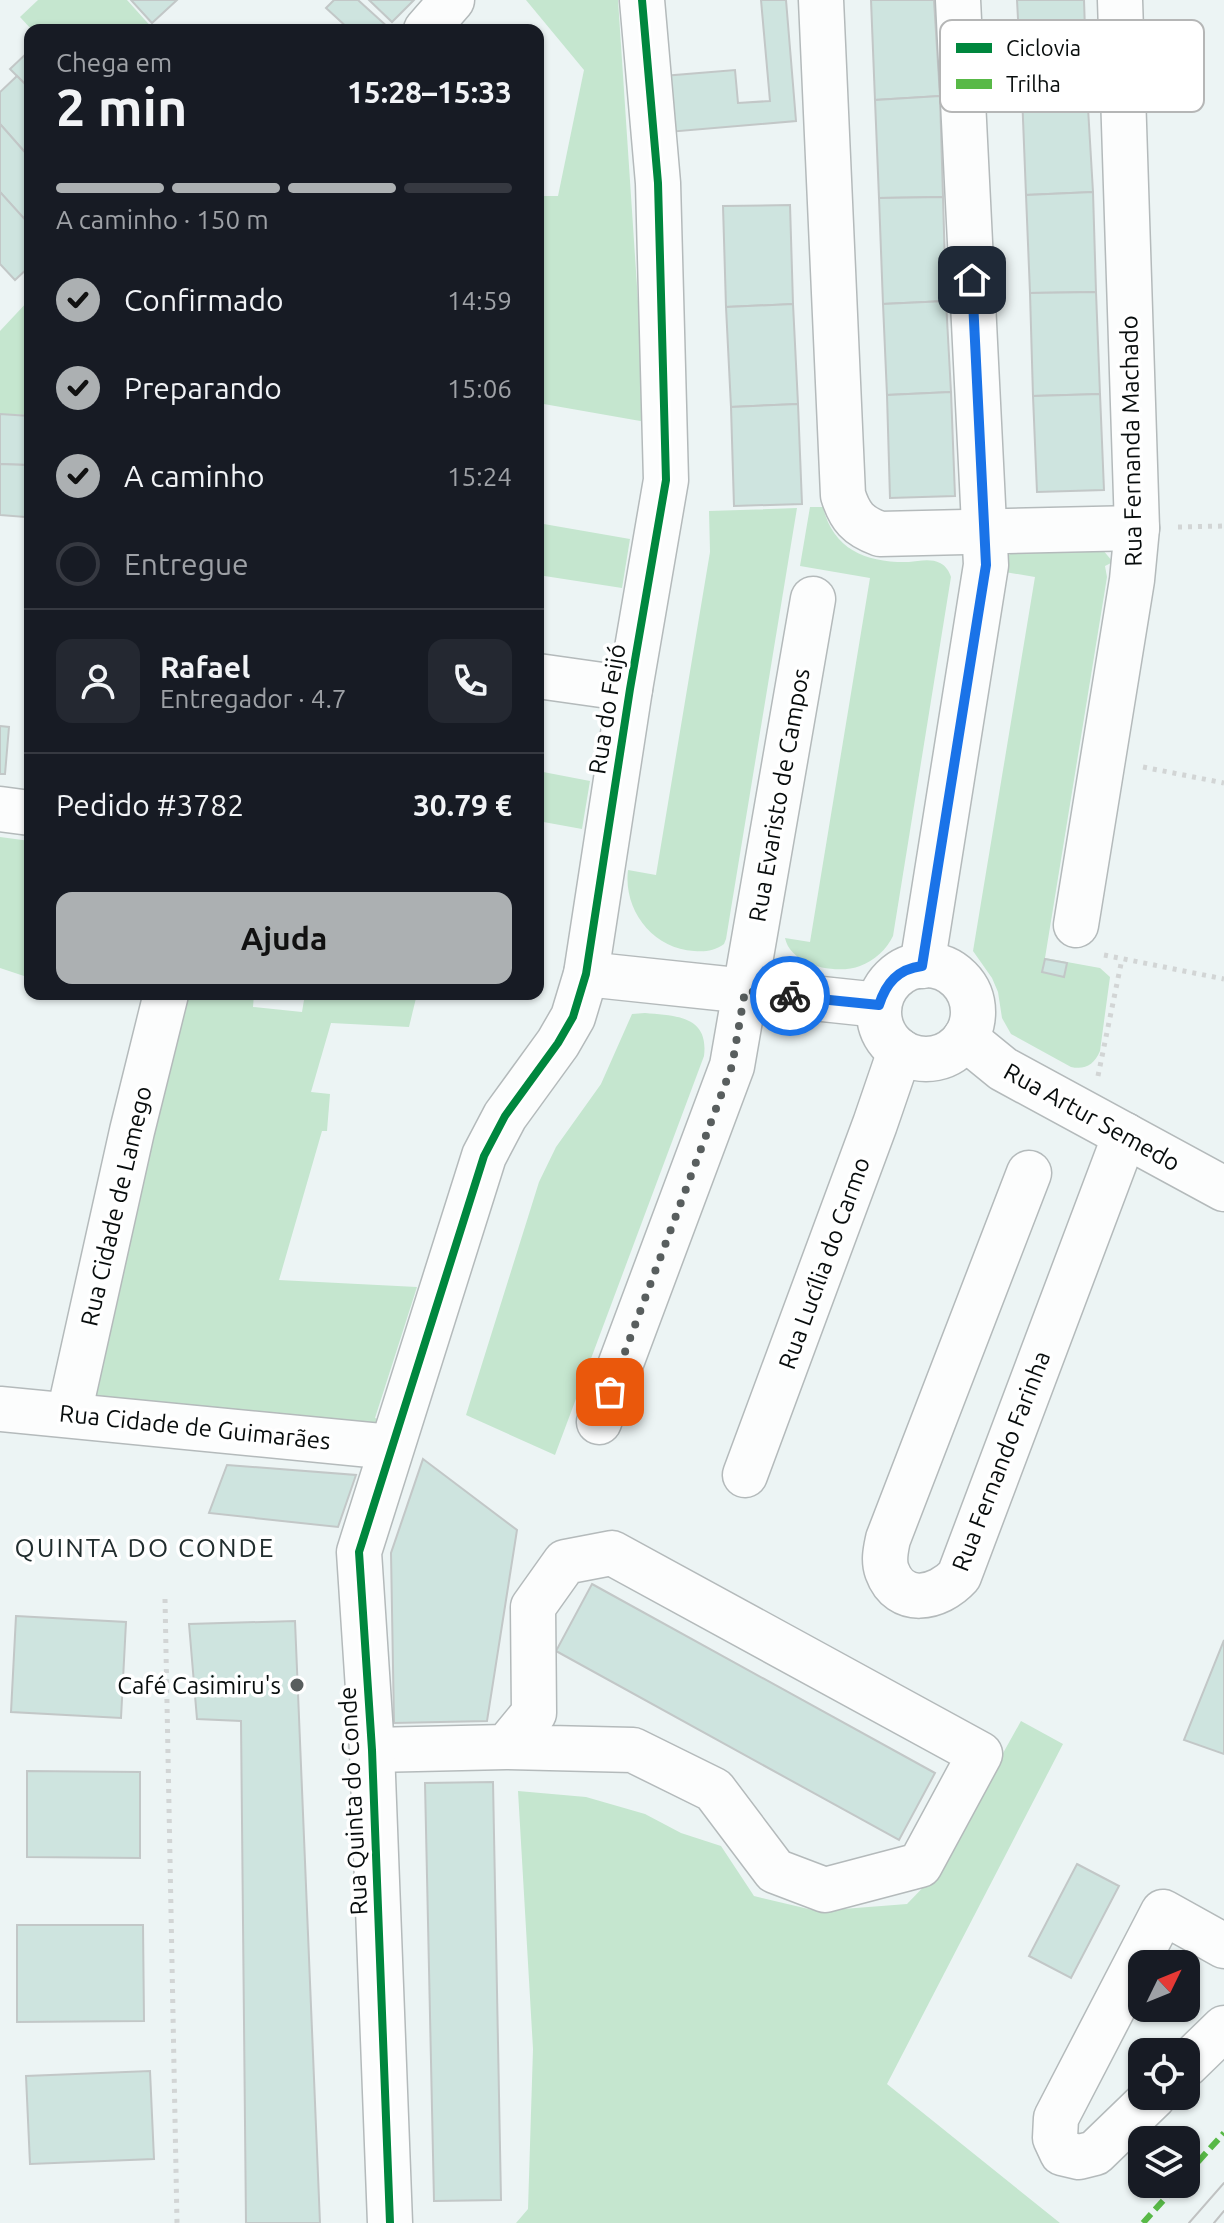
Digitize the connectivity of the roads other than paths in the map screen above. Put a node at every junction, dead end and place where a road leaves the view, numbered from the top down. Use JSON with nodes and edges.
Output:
{"nodes":[{"id":1,"x":452,"y":0,"type":"edge"},
{"id":2,"x":642,"y":0,"type":"edge"},
{"id":3,"x":821,"y":0,"type":"edge"},
{"id":4,"x":958,"y":0,"type":"edge"},
{"id":5,"x":1120,"y":0,"type":"edge"},
{"id":6,"x":959,"y":20,"type":"edge"},
{"id":7,"x":1121,"y":20,"type":"edge"},
{"id":8,"x":431,"y":24,"type":"edge"},
{"id":9,"x":964,"y":112,"type":"edge"},
{"id":10,"x":1124,"y":112,"type":"edge"},
{"id":11,"x":1137,"y":528,"type":"junction"},
{"id":12,"x":985,"y":529,"type":"junction"},
{"id":13,"x":813,"y":599,"type":"dead end"},
{"id":14,"x":544,"y":677,"type":"edge"},
{"id":15,"x":630,"y":689,"type":"junction"},
{"id":16,"x":0,"y":809,"type":"edge"},
{"id":17,"x":24,"y":812,"type":"edge"},
{"id":18,"x":1076,"y":925,"type":"road end"},
{"id":19,"x":922,"y":966,"type":"junction"},
{"id":20,"x":586,"y":974,"type":"junction"},
{"id":21,"x":745,"y":991,"type":"junction"},
{"id":22,"x":165,"y":1000,"type":"edge"},
{"id":23,"x":879,"y":1005,"type":"junction"},
{"id":24,"x":965,"y":1038,"type":"junction"},
{"id":25,"x":900,"y":1051,"type":"junction"},
{"id":26,"x":1107,"y":1126,"type":"junction"},
{"id":27,"x":1029,"y":1173,"type":"dead end"},
{"id":28,"x":1224,"y":1189,"type":"edge"},
{"id":29,"x":410,"y":1384,"type":"joint"},
{"id":30,"x":0,"y":1409,"type":"edge"},
{"id":31,"x":69,"y":1414,"type":"junction"},
{"id":32,"x":599,"y":1422,"type":"dead end"},
{"id":33,"x":391,"y":1447,"type":"junction"},
{"id":34,"x":745,"y":1475,"type":"dead end"},
{"id":35,"x":506,"y":1747,"type":"junction"},
{"id":36,"x":372,"y":1750,"type":"junction"},
{"id":37,"x":1224,"y":1946,"type":"edge"},
{"id":38,"x":1224,"y":2028,"type":"edge"},
{"id":39,"x":1200,"y":2051,"type":"edge"},
{"id":40,"x":1140,"y":2110,"type":"edge"},
{"id":41,"x":390,"y":2223,"type":"edge"}],
"edges":[{"from":1,"to":8,"type":"street"},
{"from":2,"to":15,"type":"street","name":"Rua do Feijó"},
{"from":3,"to":12,"type":"street"},
{"from":4,"to":6,"type":"street"},
{"from":5,"to":7,"type":"street","name":"Rua Fernanda Machado"},
{"from":9,"to":12,"type":"street"},
{"from":10,"to":11,"type":"street","name":"Rua Fernanda Machado"},
{"from":11,"to":12,"type":"street"},
{"from":11,"to":18,"type":"street","name":"Rua Fernanda Machado"},
{"from":12,"to":19,"type":"street"},
{"from":13,"to":21,"type":"street","name":"Rua Evaristo de Campos"},
{"from":14,"to":15,"type":"street"},
{"from":15,"to":20,"type":"street","name":"Rua do Feijó"},
{"from":16,"to":17,"type":"street"},
{"from":19,"to":23,"type":"street"},
{"from":19,"to":24,"type":"street"},
{"from":20,"to":21,"type":"street"},
{"from":20,"to":29,"type":"street","name":"Rua do Feijó"},
{"from":21,"to":23,"type":"street"},
{"from":21,"to":32,"type":"street","name":"Rua Evaristo de Campos"},
{"from":22,"to":31,"type":"street","name":"Rua Cidade de Lamego"},
{"from":23,"to":25,"type":"street"},
{"from":24,"to":25,"type":"street"},
{"from":24,"to":26,"type":"street","name":"Rua Artur Semedo"},
{"from":25,"to":34,"type":"street","name":"Rua Lucília do Carmo"},
{"from":26,"to":27,"type":"street","name":"Rua Fernando Farinha"},
{"from":26,"to":28,"type":"street","name":"Rua Artur Semedo"},
{"from":29,"to":33,"type":"street","name":"Rua Quinta do Conde"},
{"from":30,"to":31,"type":"street","name":"Rua Cidade de Guimarães"},
{"from":31,"to":33,"type":"street","name":"Rua Cidade de Guimarães"},
{"from":33,"to":36,"type":"street","name":"Rua Quinta do Conde"},
{"from":35,"to":35,"type":"street"},
{"from":35,"to":36,"type":"street"},
{"from":36,"to":41,"type":"street","name":"Rua Quinta do Conde"},
{"from":37,"to":40,"type":"street"},
{"from":38,"to":39,"type":"street"}]}
